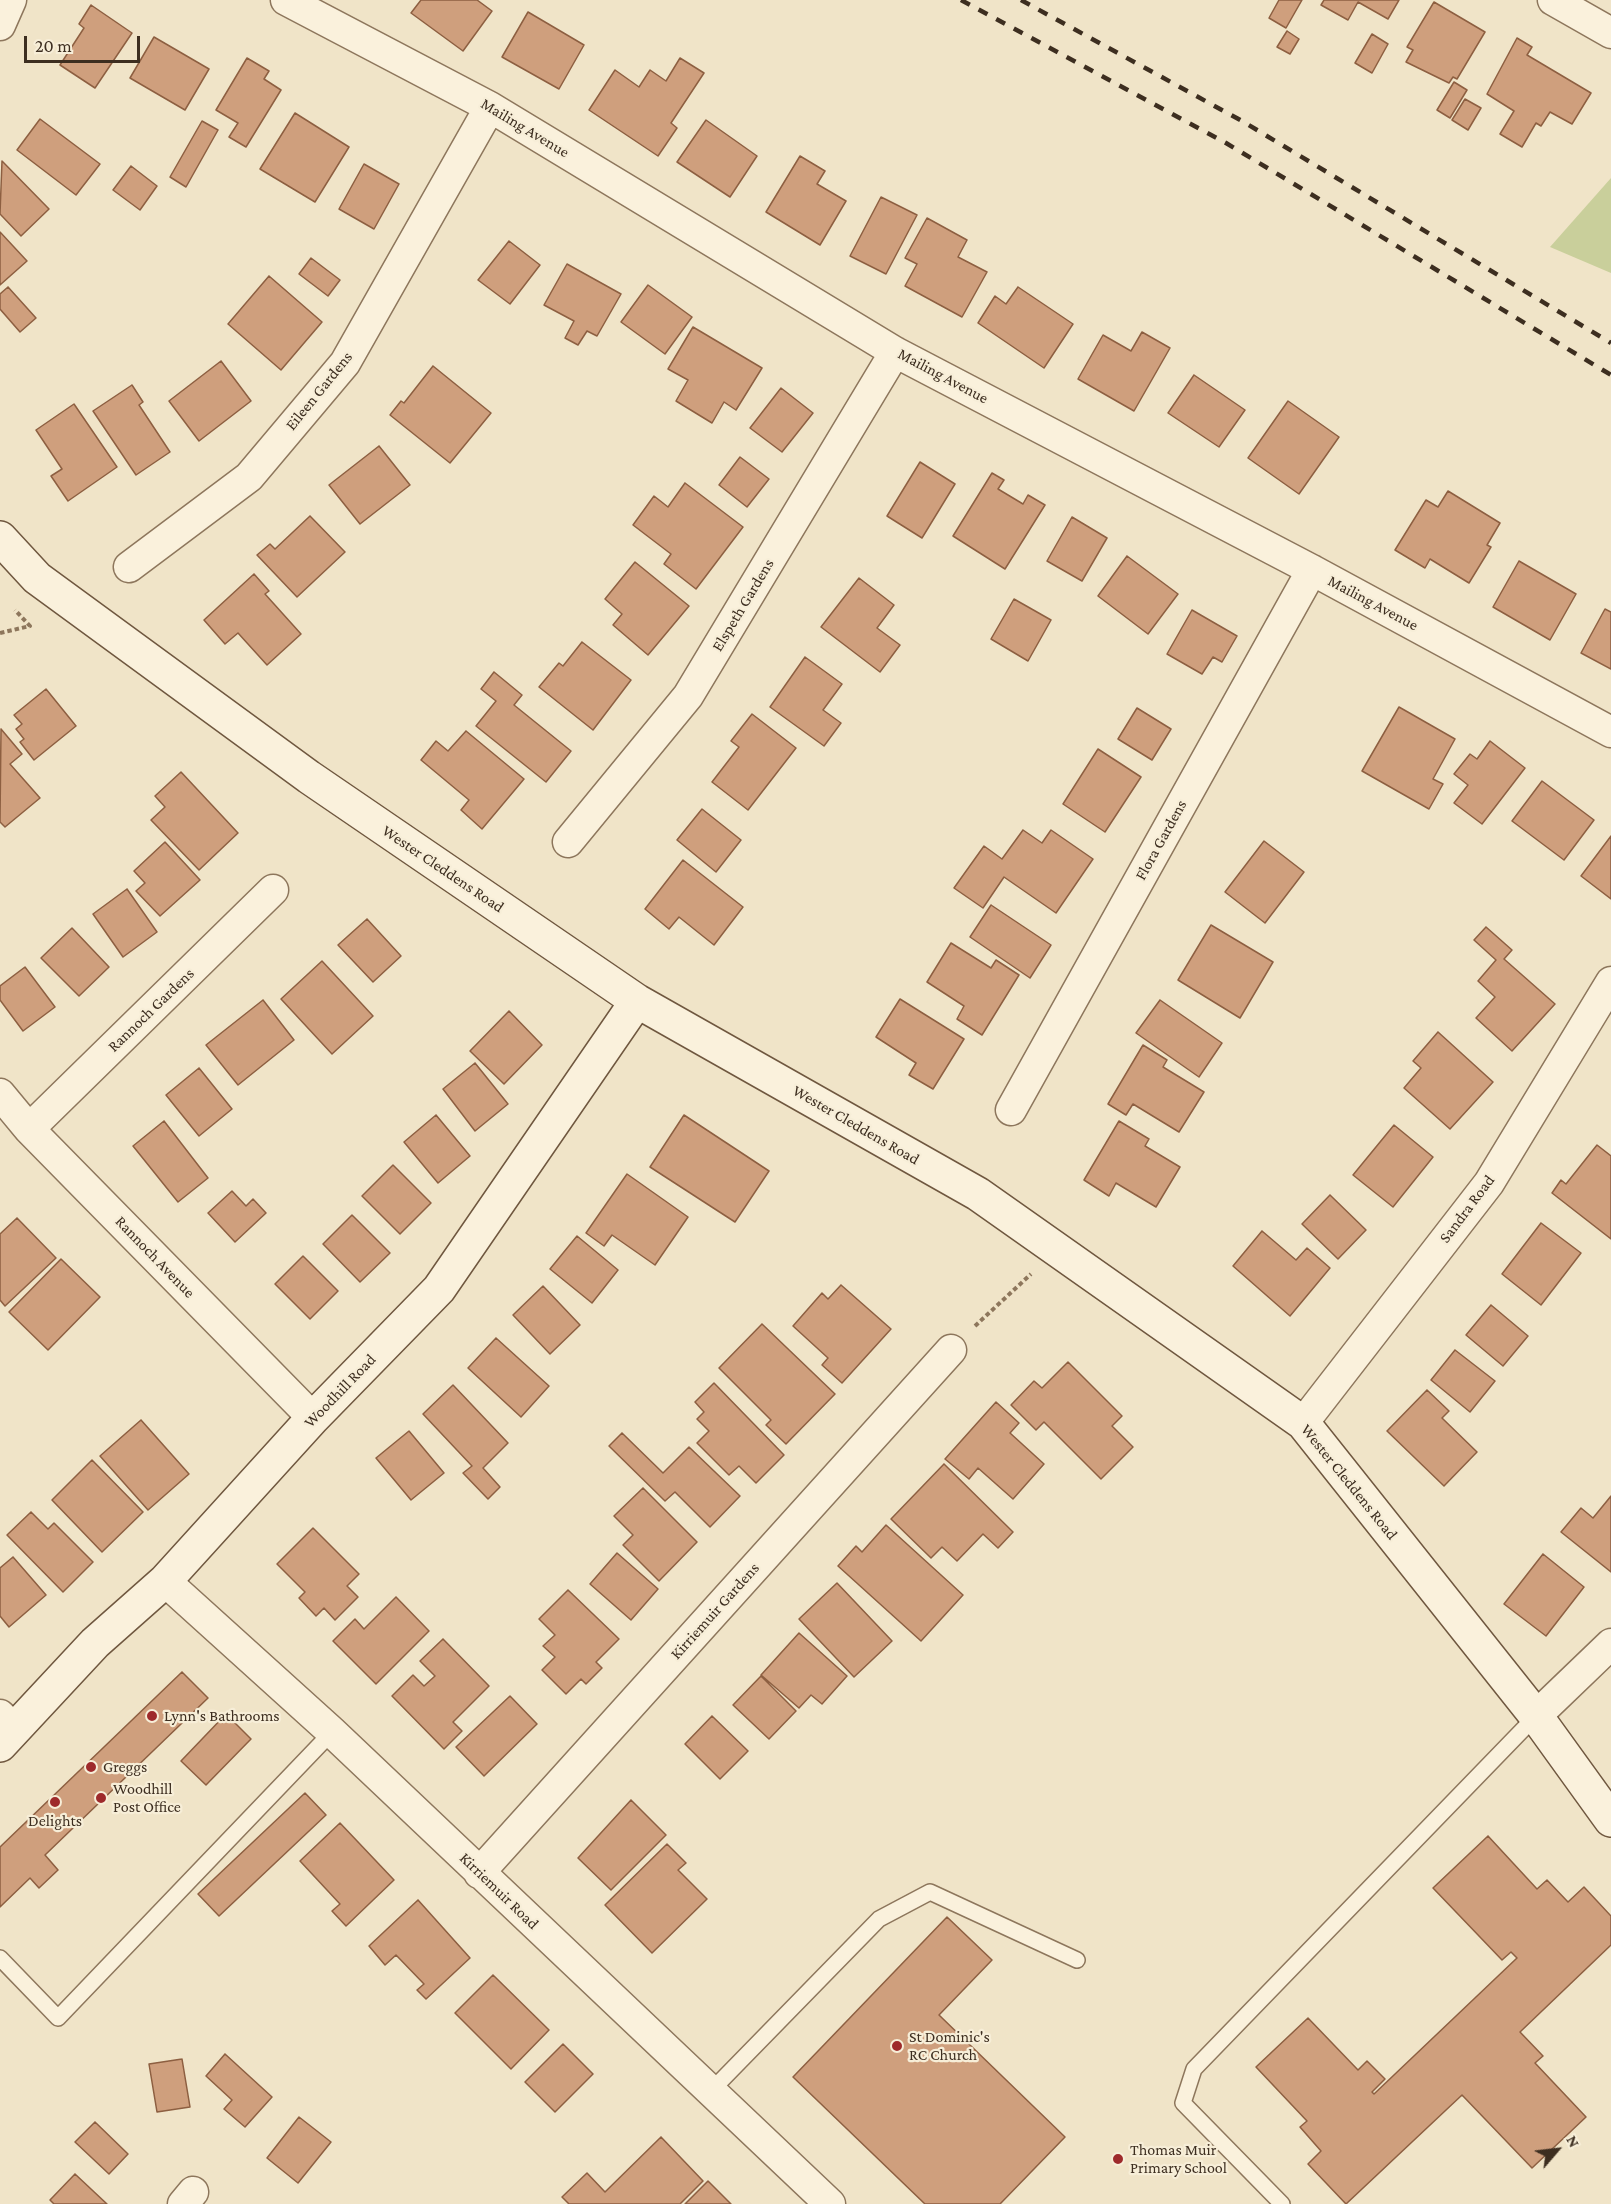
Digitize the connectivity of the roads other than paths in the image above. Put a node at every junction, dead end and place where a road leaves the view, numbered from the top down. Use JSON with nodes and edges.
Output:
{"nodes":[{"id":1,"x":11,"y":0,"type":"edge"},
{"id":2,"x":286,"y":0,"type":"edge"},
{"id":3,"x":1553,"y":0,"type":"edge"},
{"id":4,"x":0,"y":25,"type":"edge"},
{"id":5,"x":1611,"y":33,"type":"edge"},
{"id":6,"x":490,"y":107,"type":"junction"},
{"id":7,"x":895,"y":351,"type":"junction"},
{"id":8,"x":0,"y":538,"type":"edge"},
{"id":9,"x":129,"y":567,"type":"dead end"},
{"id":10,"x":1312,"y":570,"type":"junction"},
{"id":11,"x":1611,"y":732,"type":"edge"},
{"id":12,"x":568,"y":842,"type":"dead end"},
{"id":13,"x":273,"y":890,"type":"dead end"},
{"id":14,"x":1611,"y":982,"type":"edge"},
{"id":15,"x":637,"y":1001,"type":"junction"},
{"id":16,"x":0,"y":1094,"type":"edge"},
{"id":17,"x":1011,"y":1110,"type":"dead end"},
{"id":18,"x":29,"y":1129,"type":"junction"},
{"id":19,"x":951,"y":1350,"type":"road end"},
{"id":20,"x":313,"y":1418,"type":"junction"},
{"id":21,"x":1303,"y":1423,"type":"junction"},
{"id":22,"x":165,"y":1581,"type":"junction"},
{"id":23,"x":1611,"y":1644,"type":"edge"},
{"id":24,"x":1536,"y":1716,"type":"junction"},
{"id":25,"x":5,"y":1730,"type":"edge"},
{"id":26,"x":332,"y":1732,"type":"junction"},
{"id":27,"x":1611,"y":1820,"type":"edge"},
{"id":28,"x":479,"y":1873,"type":"junction"},
{"id":29,"x":0,"y":1958,"type":"edge"},
{"id":30,"x":1077,"y":1960,"type":"dead end"},
{"id":31,"x":710,"y":2091,"type":"junction"},
{"id":32,"x":830,"y":2204,"type":"edge"},
{"id":33,"x":1282,"y":2204,"type":"edge"}],
"edges":[{"from":1,"to":4,"type":"street"},
{"from":2,"to":6,"type":"street","name":"Mailing Avenue"},
{"from":3,"to":5,"type":"street"},
{"from":6,"to":7,"type":"street","name":"Mailing Avenue"},
{"from":6,"to":9,"type":"street","name":"Eileen Gardens"},
{"from":7,"to":10,"type":"street","name":"Mailing Avenue"},
{"from":7,"to":12,"type":"street","name":"Elspeth Gardens"},
{"from":8,"to":15,"type":"street","name":"Wester Cleddens Road"},
{"from":10,"to":11,"type":"street","name":"Mailing Avenue"},
{"from":10,"to":17,"type":"street","name":"Flora Gardens"},
{"from":13,"to":18,"type":"street","name":"Rannoch Gardens"},
{"from":14,"to":21,"type":"street","name":"Sandra Road"},
{"from":15,"to":20,"type":"street","name":"Woodhill Road"},
{"from":15,"to":21,"type":"street","name":"Wester Cleddens Road"},
{"from":16,"to":18,"type":"street","name":"Rannoch Avenue"},
{"from":18,"to":20,"type":"street","name":"Rannoch Avenue"},
{"from":19,"to":28,"type":"street","name":"Kirriemuir Gardens"},
{"from":20,"to":22,"type":"street","name":"Woodhill Road"},
{"from":21,"to":24,"type":"street","name":"Wester Cleddens Road"},
{"from":22,"to":25,"type":"street","name":"Woodhill Road"},
{"from":22,"to":26,"type":"street","name":"Kirriemuir Road"},
{"from":23,"to":24,"type":"street"},
{"from":24,"to":27,"type":"street","name":"Wester Cleddens Road"},
{"from":24,"to":33,"type":"lane"},
{"from":26,"to":28,"type":"street","name":"Kirriemuir Road"},
{"from":26,"to":29,"type":"lane"},
{"from":28,"to":31,"type":"street","name":"Kirriemuir Road"},
{"from":30,"to":31,"type":"lane"},
{"from":31,"to":32,"type":"street","name":"Kirriemuir Road"}]}
